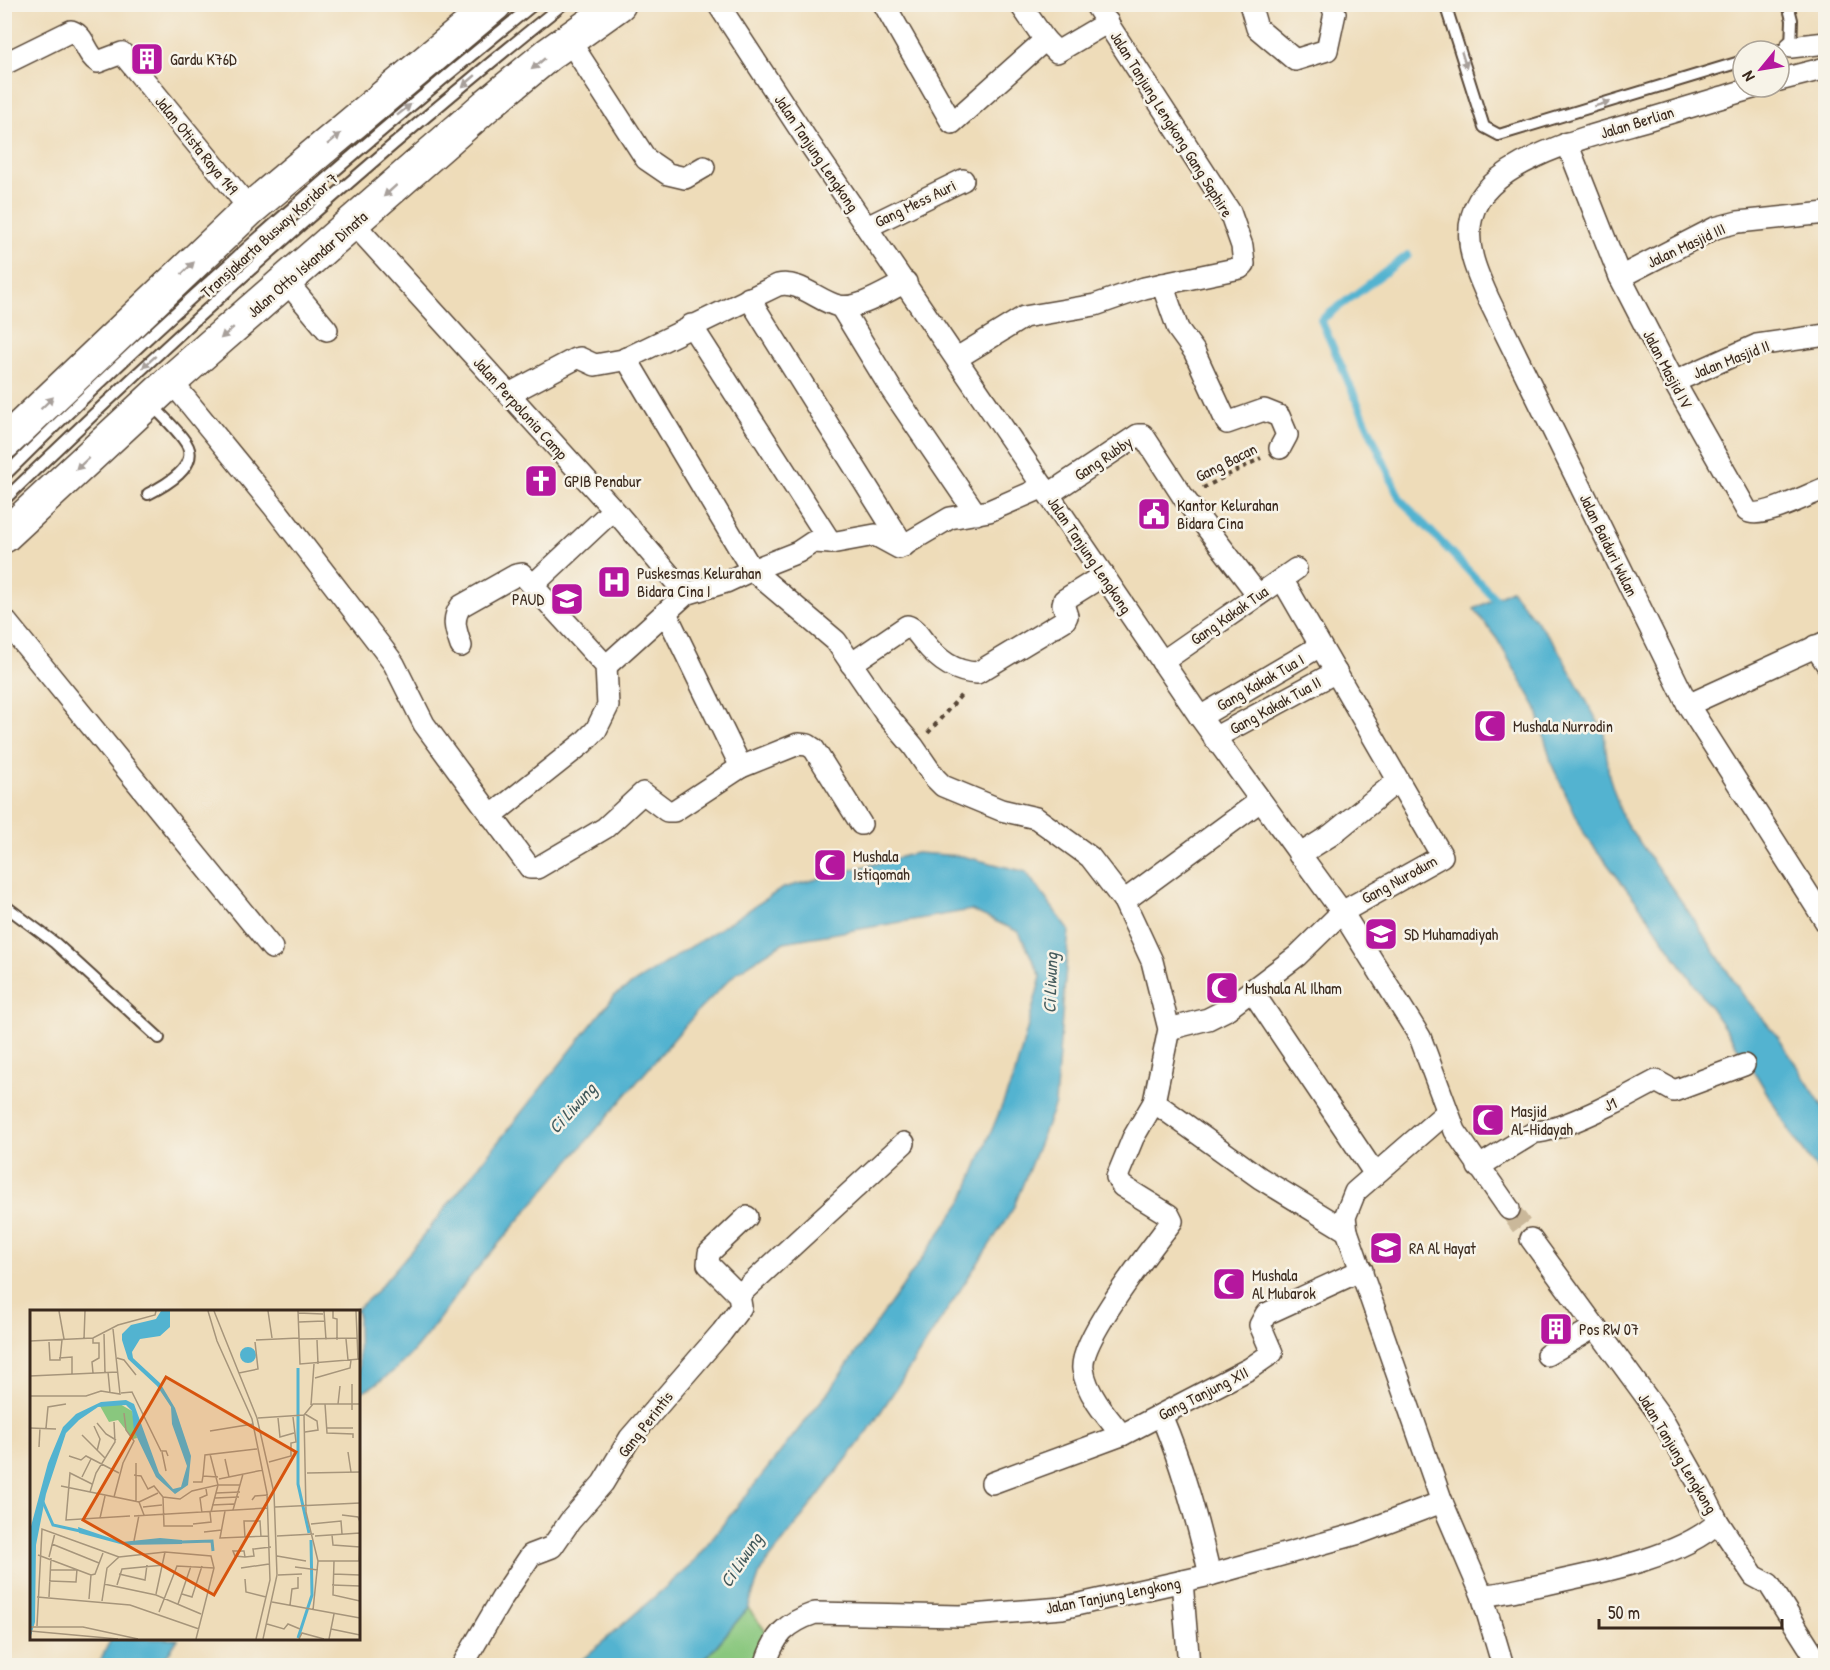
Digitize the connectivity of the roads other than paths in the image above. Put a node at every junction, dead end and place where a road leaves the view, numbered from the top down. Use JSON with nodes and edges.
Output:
{"nodes":[{"id":1,"x":495,"y":4,"type":"edge"},
{"id":2,"x":534,"y":4,"type":"edge"},
{"id":3,"x":563,"y":4,"type":"edge"},
{"id":4,"x":619,"y":4,"type":"edge"},
{"id":5,"x":718,"y":4,"type":"edge"},
{"id":6,"x":884,"y":4,"type":"edge"},
{"id":7,"x":1020,"y":4,"type":"edge"},
{"id":8,"x":1095,"y":4,"type":"edge"},
{"id":9,"x":1250,"y":4,"type":"edge"},
{"id":10,"x":1331,"y":4,"type":"edge"},
{"id":11,"x":1445,"y":4,"type":"edge"},
{"id":12,"x":1788,"y":4,"type":"edge"},
{"id":13,"x":1108,"y":22,"type":"junction"},
{"id":14,"x":569,"y":40,"type":"junction"},
{"id":15,"x":1045,"y":40,"type":"junction"},
{"id":16,"x":1800,"y":46,"type":"edge"},
{"id":17,"x":4,"y":64,"type":"edge"},
{"id":18,"x":1731,"y":65,"type":"edge"},
{"id":19,"x":1819,"y":69,"type":"edge"},
{"id":20,"x":1791,"y":77,"type":"edge"},
{"id":21,"x":1731,"y":95,"type":"edge"},
{"id":22,"x":1567,"y":144,"type":"junction"},
{"id":23,"x":1522,"y":165,"type":"joint"},
{"id":24,"x":704,"y":167,"type":"dead end"},
{"id":25,"x":963,"y":180,"type":"dead end"},
{"id":26,"x":250,"y":209,"type":"junction"},
{"id":27,"x":1826,"y":213,"type":"edge"},
{"id":28,"x":354,"y":224,"type":"junction"},
{"id":29,"x":867,"y":227,"type":"junction"},
{"id":30,"x":1620,"y":277,"type":"junction"},
{"id":31,"x":287,"y":282,"type":"junction"},
{"id":32,"x":906,"y":282,"type":"junction"},
{"id":33,"x":1162,"y":284,"type":"junction"},
{"id":34,"x":749,"y":298,"type":"junction"},
{"id":35,"x":840,"y":307,"type":"junction"},
{"id":36,"x":691,"y":325,"type":"junction"},
{"id":37,"x":327,"y":330,"type":"dead end"},
{"id":38,"x":1826,"y":334,"type":"edge"},
{"id":39,"x":957,"y":357,"type":"junction"},
{"id":40,"x":626,"y":358,"type":"junction"},
{"id":41,"x":1674,"y":382,"type":"junction"},
{"id":42,"x":160,"y":392,"type":"junction"},
{"id":43,"x":508,"y":394,"type":"junction"},
{"id":44,"x":4,"y":443,"type":"edge"},
{"id":45,"x":1280,"y":448,"type":"road end"},
{"id":46,"x":4,"y":476,"type":"edge"},
{"id":47,"x":1826,"y":488,"type":"edge"},
{"id":48,"x":1047,"y":490,"type":"junction"},
{"id":49,"x":147,"y":494,"type":"dead end"},
{"id":50,"x":4,"y":500,"type":"edge"},
{"id":51,"x":613,"y":510,"type":"junction"},
{"id":52,"x":976,"y":514,"type":"junction"},
{"id":53,"x":4,"y":536,"type":"edge"},
{"id":54,"x":831,"y":543,"type":"junction"},
{"id":55,"x":904,"y":546,"type":"junction"},
{"id":56,"x":752,"y":570,"type":"junction"},
{"id":57,"x":1104,"y":575,"type":"junction"},
{"id":58,"x":533,"y":585,"type":"junction"},
{"id":59,"x":686,"y":594,"type":"junction"},
{"id":60,"x":1258,"y":595,"type":"junction"},
{"id":61,"x":666,"y":614,"type":"junction"},
{"id":62,"x":4,"y":619,"type":"edge"},
{"id":63,"x":461,"y":646,"type":"dead end"},
{"id":64,"x":1320,"y":646,"type":"junction"},
{"id":65,"x":1822,"y":650,"type":"edge"},
{"id":66,"x":1162,"y":662,"type":"junction"},
{"id":67,"x":851,"y":664,"type":"junction"},
{"id":68,"x":606,"y":666,"type":"junction"},
{"id":69,"x":1336,"y":672,"type":"junction"},
{"id":70,"x":1688,"y":705,"type":"junction"},
{"id":71,"x":1200,"y":717,"type":"junction"},
{"id":72,"x":1214,"y":738,"type":"junction"},
{"id":73,"x":741,"y":768,"type":"junction"},
{"id":74,"x":1396,"y":779,"type":"junction"},
{"id":75,"x":1260,"y":801,"type":"junction"},
{"id":76,"x":491,"y":816,"type":"junction"},
{"id":77,"x":861,"y":824,"type":"dead end"},
{"id":78,"x":1299,"y":855,"type":"junction"},
{"id":79,"x":1124,"y":901,"type":"junction"},
{"id":80,"x":4,"y":905,"type":"edge"},
{"id":81,"x":1342,"y":912,"type":"junction"},
{"id":82,"x":1826,"y":922,"type":"edge"},
{"id":83,"x":272,"y":948,"type":"dead end"},
{"id":84,"x":1251,"y":991,"type":"junction"},
{"id":85,"x":1169,"y":1029,"type":"junction"},
{"id":86,"x":159,"y":1038,"type":"dead end"},
{"id":87,"x":1744,"y":1065,"type":"dead end"},
{"id":88,"x":1154,"y":1102,"type":"junction"},
{"id":89,"x":1447,"y":1112,"type":"junction"},
{"id":90,"x":904,"y":1143,"type":"dead end"},
{"id":91,"x":1478,"y":1167,"type":"junction"},
{"id":92,"x":1375,"y":1174,"type":"junction"},
{"id":93,"x":1509,"y":1209,"type":"tunnel mouth"},
{"id":94,"x":747,"y":1217,"type":"dead end"},
{"id":95,"x":1347,"y":1231,"type":"junction"},
{"id":96,"x":1531,"y":1239,"type":"tunnel mouth"},
{"id":97,"x":1362,"y":1270,"type":"junction"},
{"id":98,"x":739,"y":1295,"type":"junction"},
{"id":99,"x":1595,"y":1327,"type":"junction"},
{"id":100,"x":1547,"y":1355,"type":"dead end"},
{"id":101,"x":1161,"y":1415,"type":"junction"},
{"id":102,"x":1122,"y":1435,"type":"junction"},
{"id":103,"x":993,"y":1483,"type":"dead end"},
{"id":104,"x":1442,"y":1502,"type":"junction"},
{"id":105,"x":1718,"y":1522,"type":"junction"},
{"id":106,"x":1210,"y":1575,"type":"junction"},
{"id":107,"x":1182,"y":1581,"type":"junction"},
{"id":108,"x":1482,"y":1594,"type":"junction"},
{"id":109,"x":462,"y":1665,"type":"edge"},
{"id":110,"x":765,"y":1665,"type":"edge"},
{"id":111,"x":1189,"y":1665,"type":"edge"},
{"id":112,"x":1503,"y":1665,"type":"edge"},
{"id":113,"x":1821,"y":1665,"type":"edge"}],
"edges":[{"from":26,"to":1,"type":"main road","one_way":true},
{"from":46,"to":2,"type":"lane","name":"Transjakarta Busway Koridor 7","one_way":true},
{"from":3,"to":50,"type":"lane","name":"Transjakarta Busway Koridor 7","one_way":true},
{"from":4,"to":14,"type":"main road","name":"Jalan Otto Iskandar Dinata"},
{"from":5,"to":29,"type":"street","name":"Jalan Tanjung Lengkong"},
{"from":6,"to":15,"type":"street"},
{"from":7,"to":15,"type":"street"},
{"from":8,"to":13,"type":"street","name":"Jalan Tanjung Lengkong Gang Saphire"},
{"from":9,"to":10,"type":"street"},
{"from":11,"to":18,"type":"lane","one_way":true},
{"from":12,"to":16,"type":"lane"},
{"from":13,"to":15,"type":"street"},
{"from":13,"to":33,"type":"street","name":"Jalan Tanjung Lengkong Gang Saphire"},
{"from":14,"to":24,"type":"street"},
{"from":14,"to":28,"type":"main road","name":"Jalan Otto Iskandar Dinata","one_way":true},
{"from":16,"to":19,"type":"street"},
{"from":17,"to":26,"type":"street","name":"Jalan Otista Raya 149"},
{"from":19,"to":20,"type":"street"},
{"from":21,"to":22,"type":"street","name":"Jalan Berlian"},
{"from":22,"to":23,"type":"street","name":"Jalan Berlian"},
{"from":22,"to":30,"type":"street","name":"Jalan Masjid IV"},
{"from":23,"to":70,"type":"street","name":"Jalan Baiduri Wulan"},
{"from":25,"to":29,"type":"street","name":"Gang Mess Auri"},
{"from":44,"to":26,"type":"main road","one_way":true},
{"from":27,"to":30,"type":"street","name":"Jalan Masjid III"},
{"from":28,"to":31,"type":"main road","name":"Jalan Otto Iskandar Dinata"},
{"from":28,"to":43,"type":"street","name":"Jalan Perpolonia Camp"},
{"from":29,"to":32,"type":"street","name":"Jalan Tanjung Lengkong"},
{"from":30,"to":41,"type":"street","name":"Jalan Masjid IV"},
{"from":31,"to":37,"type":"street"},
{"from":31,"to":42,"type":"main road","name":"Jalan Otto Iskandar Dinata","one_way":true},
{"from":32,"to":35,"type":"street"},
{"from":32,"to":39,"type":"street","name":"Jalan Tanjung Lengkong"},
{"from":33,"to":39,"type":"street","name":"Jalan Tanjung Lengkong Gang Saphire"},
{"from":33,"to":45,"type":"street"},
{"from":34,"to":35,"type":"street"},
{"from":34,"to":36,"type":"street"},
{"from":34,"to":55,"type":"street"},
{"from":35,"to":52,"type":"street"},
{"from":36,"to":40,"type":"street"},
{"from":36,"to":54,"type":"street"},
{"from":38,"to":41,"type":"street","name":"Jalan Masjid II"},
{"from":39,"to":48,"type":"street","name":"Jalan Tanjung Lengkong"},
{"from":40,"to":43,"type":"street"},
{"from":40,"to":56,"type":"street"},
{"from":41,"to":47,"type":"street","name":"Jalan Masjid IV"},
{"from":42,"to":49,"type":"lane"},
{"from":42,"to":53,"type":"main road","name":"Jalan Otto Iskandar Dinata","one_way":true},
{"from":42,"to":76,"type":"street"},
{"from":43,"to":51,"type":"street","name":"Jalan Perpolonia Camp"},
{"from":48,"to":52,"type":"street"},
{"from":48,"to":57,"type":"street","name":"Jalan Tanjung Lengkong"},
{"from":48,"to":60,"type":"street","name":"Gang Rubby"},
{"from":51,"to":58,"type":"street"},
{"from":51,"to":59,"type":"street","name":"Jalan Perpolonia Camp"},
{"from":52,"to":55,"type":"street"},
{"from":54,"to":55,"type":"street"},
{"from":54,"to":56,"type":"street"},
{"from":56,"to":59,"type":"street"},
{"from":56,"to":67,"type":"street"},
{"from":57,"to":66,"type":"street","name":"Jalan Tanjung Lengkong"},
{"from":57,"to":67,"type":"street"},
{"from":58,"to":63,"type":"street"},
{"from":58,"to":68,"type":"street"},
{"from":59,"to":61,"type":"street"},
{"from":60,"to":64,"type":"street","name":"Gang Kakak Tua"},
{"from":60,"to":66,"type":"street","name":"Gang Kakak Tua"},
{"from":61,"to":68,"type":"street"},
{"from":61,"to":73,"type":"street"},
{"from":62,"to":83,"type":"street"},
{"from":64,"to":69,"type":"street"},
{"from":64,"to":71,"type":"street","name":"Gang Kakak Tua I"},
{"from":65,"to":70,"type":"street"},
{"from":66,"to":71,"type":"street","name":"Jalan Tanjung Lengkong"},
{"from":67,"to":79,"type":"street"},
{"from":68,"to":76,"type":"street"},
{"from":69,"to":72,"type":"street","name":"Gang Kakak Tua II"},
{"from":69,"to":74,"type":"street"},
{"from":70,"to":82,"type":"street","name":"Jalan Baiduri Wulan"},
{"from":71,"to":72,"type":"street","name":"Jalan Tanjung Lengkong"},
{"from":72,"to":75,"type":"street","name":"Jalan Tanjung Lengkong"},
{"from":73,"to":76,"type":"street"},
{"from":73,"to":77,"type":"street"},
{"from":74,"to":78,"type":"street"},
{"from":74,"to":81,"type":"street","name":"Gang Nurodum"},
{"from":75,"to":78,"type":"street","name":"Jalan Tanjung Lengkong"},
{"from":75,"to":79,"type":"street"},
{"from":78,"to":81,"type":"street","name":"Jalan Tanjung Lengkong"},
{"from":79,"to":85,"type":"street"},
{"from":80,"to":86,"type":"lane"},
{"from":81,"to":84,"type":"street"},
{"from":81,"to":89,"type":"street","name":"Jalan Tanjung Lengkong"},
{"from":84,"to":85,"type":"street"},
{"from":84,"to":92,"type":"street"},
{"from":85,"to":88,"type":"street"},
{"from":87,"to":91,"type":"street","name":"J1"},
{"from":88,"to":95,"type":"street"},
{"from":88,"to":102,"type":"street"},
{"from":89,"to":91,"type":"street","name":"Jalan Tanjung Lengkong"},
{"from":89,"to":92,"type":"street"},
{"from":90,"to":98,"type":"street"},
{"from":91,"to":93,"type":"street","name":"Jalan Tanjung Lengkong"},
{"from":92,"to":95,"type":"street"},
{"from":94,"to":98,"type":"street"},
{"from":95,"to":97,"type":"street"},
{"from":96,"to":99,"type":"street","name":"Jalan Tanjung Lengkong"},
{"from":97,"to":101,"type":"street","name":"Gang Tanjung XII"},
{"from":97,"to":104,"type":"street"},
{"from":98,"to":109,"type":"street","name":"Gang Perintis"},
{"from":99,"to":100,"type":"street"},
{"from":99,"to":105,"type":"street","name":"Jalan Tanjung Lengkong"},
{"from":101,"to":102,"type":"street","name":"Gang Tanjung XII"},
{"from":101,"to":106,"type":"street"},
{"from":102,"to":103,"type":"street","name":"Gang Tanjung XII"},
{"from":104,"to":106,"type":"street","name":"Jalan Tanjung Lengkong"},
{"from":104,"to":108,"type":"street"},
{"from":105,"to":108,"type":"street","name":"Jalan Tanjung Lengkong"},
{"from":105,"to":113,"type":"street","name":"Jalan Tanjung Lengkong"},
{"from":106,"to":107,"type":"street","name":"Jalan Tanjung Lengkong"},
{"from":107,"to":110,"type":"street","name":"Jalan Tanjung Lengkong"},
{"from":107,"to":111,"type":"street"},
{"from":108,"to":112,"type":"street"}]}
